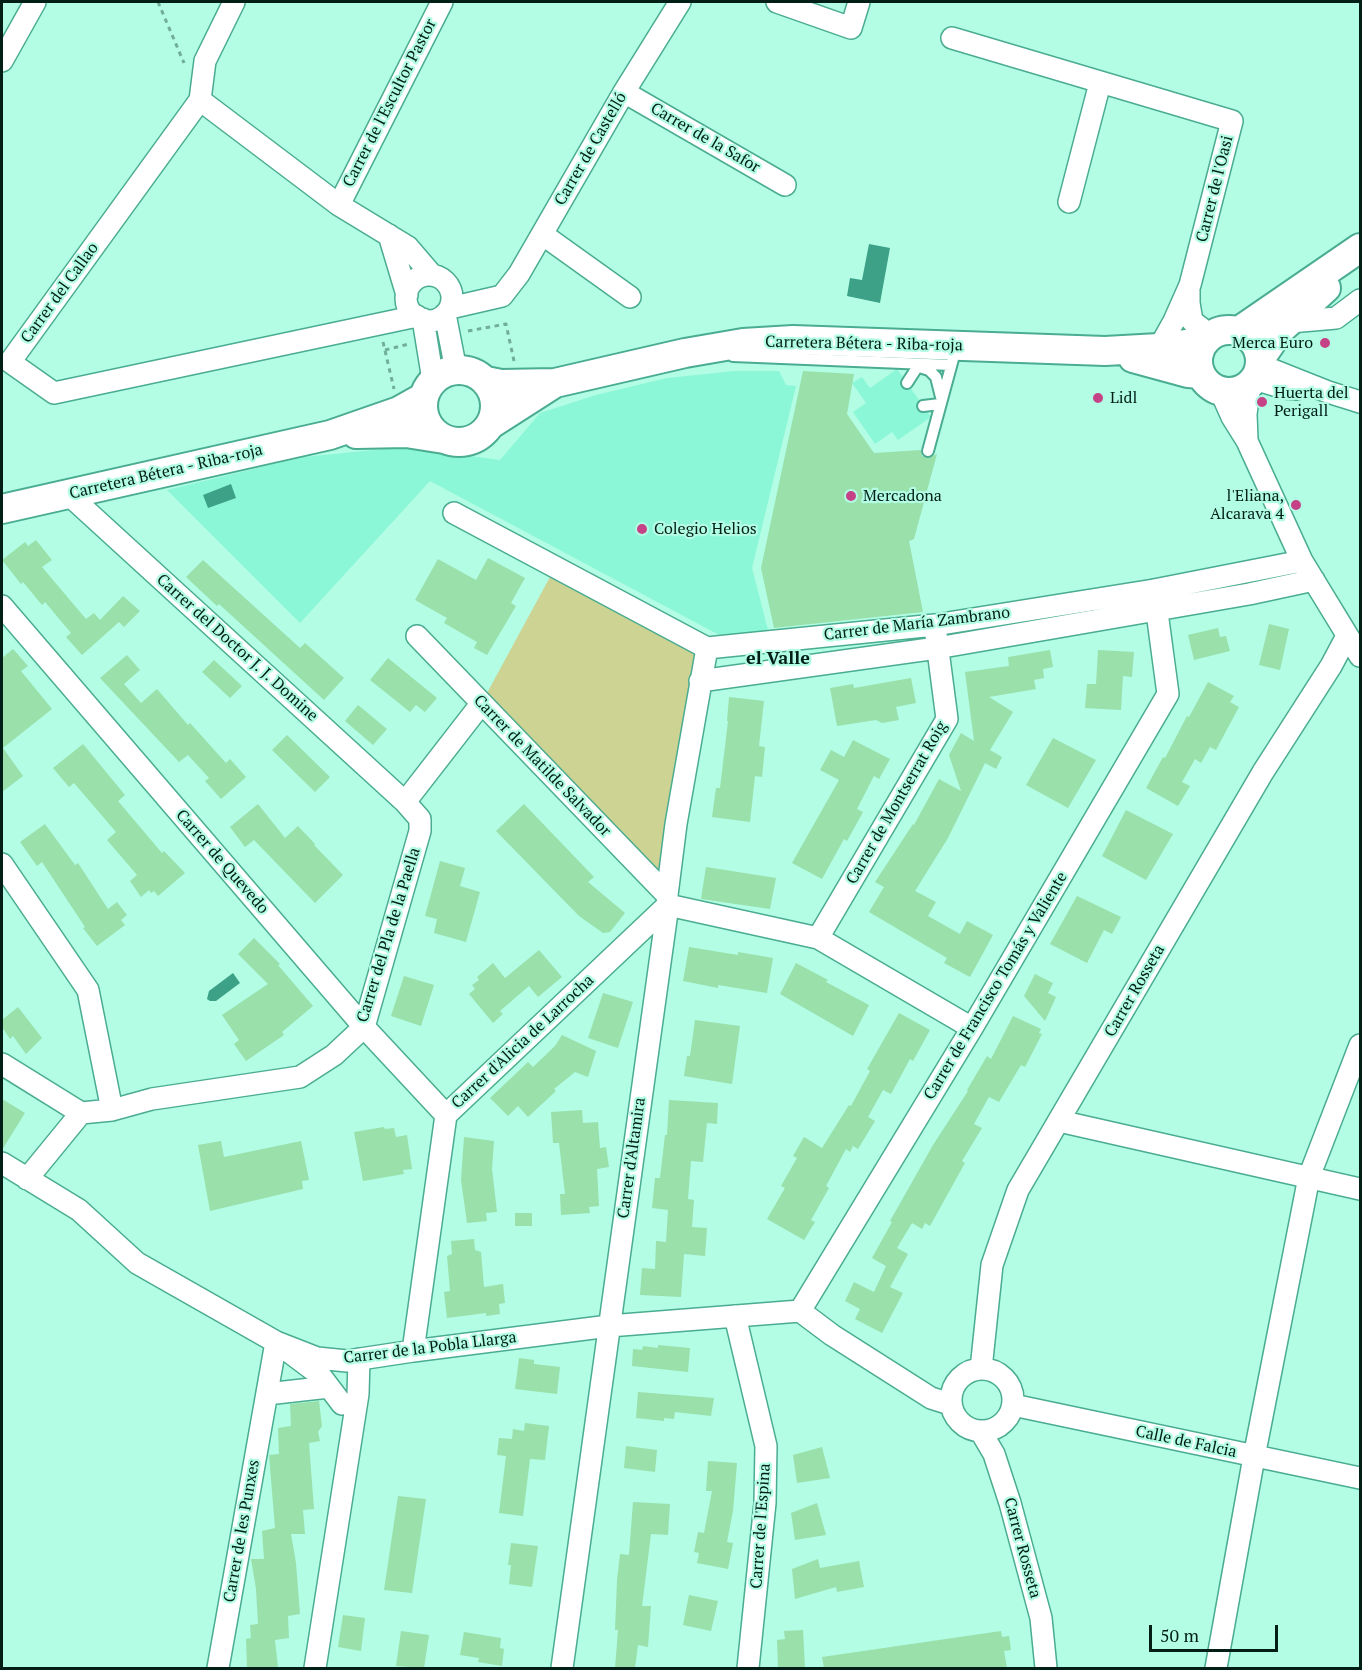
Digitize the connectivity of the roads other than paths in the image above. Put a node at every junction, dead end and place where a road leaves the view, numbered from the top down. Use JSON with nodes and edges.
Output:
{"nodes":[{"id":1,"x":36,"y":2,"type":"edge"},
{"id":2,"x":234,"y":2,"type":"edge"},
{"id":3,"x":442,"y":2,"type":"edge"},
{"id":4,"x":680,"y":2,"type":"edge"},
{"id":5,"x":777,"y":2,"type":"edge"},
{"id":6,"x":859,"y":2,"type":"edge"},
{"id":7,"x":952,"y":38,"type":"dead end"},
{"id":8,"x":2,"y":61,"type":"edge"},
{"id":9,"x":1100,"y":83,"type":"junction"},
{"id":10,"x":624,"y":92,"type":"junction"},
{"id":11,"x":200,"y":100,"type":"junction"},
{"id":12,"x":785,"y":185,"type":"dead end"},
{"id":13,"x":1069,"y":202,"type":"dead end"},
{"id":14,"x":339,"y":204,"type":"junction"},
{"id":15,"x":542,"y":234,"type":"junction"},
{"id":16,"x":390,"y":235,"type":"junction"},
{"id":17,"x":1360,"y":248,"type":"edge"},
{"id":18,"x":1360,"y":256,"type":"edge"},
{"id":19,"x":438,"y":278,"type":"junction"},
{"id":20,"x":1190,"y":285,"type":"junction"},
{"id":21,"x":630,"y":297,"type":"dead end"},
{"id":22,"x":494,"y":298,"type":"junction"},
{"id":23,"x":1360,"y":300,"type":"edge"},
{"id":24,"x":413,"y":308,"type":"junction"},
{"id":25,"x":448,"y":311,"type":"junction"},
{"id":26,"x":1290,"y":322,"type":"junction"},
{"id":27,"x":1239,"y":331,"type":"junction"},
{"id":28,"x":1208,"y":338,"type":"junction"},
{"id":29,"x":1159,"y":348,"type":"junction"},
{"id":30,"x":1105,"y":351,"type":"junction"},
{"id":31,"x":685,"y":353,"type":"junction"},
{"id":32,"x":954,"y":355,"type":"junction"},
{"id":33,"x":912,"y":364,"type":"junction"},
{"id":34,"x":1256,"y":372,"type":"junction"},
{"id":35,"x":486,"y":381,"type":"junction"},
{"id":36,"x":438,"y":382,"type":"junction"},
{"id":37,"x":1210,"y":382,"type":"junction"},
{"id":38,"x":555,"y":383,"type":"junction"},
{"id":39,"x":907,"y":383,"type":"dead end"},
{"id":40,"x":940,"y":400,"type":"junction"},
{"id":41,"x":1360,"y":402,"type":"edge"},
{"id":42,"x":923,"y":406,"type":"dead end"},
{"id":43,"x":491,"y":424,"type":"junction"},
{"id":44,"x":330,"y":435,"type":"junction"},
{"id":45,"x":444,"y":439,"type":"junction"},
{"id":46,"x":1247,"y":441,"type":"junction"},
{"id":47,"x":928,"y":451,"type":"dead end"},
{"id":48,"x":68,"y":494,"type":"junction"},
{"id":49,"x":2,"y":509,"type":"edge"},
{"id":50,"x":454,"y":513,"type":"dead end"},
{"id":51,"x":1302,"y":561,"type":"junction"},
{"id":52,"x":1314,"y":580,"type":"junction"},
{"id":53,"x":1155,"y":600,"type":"junction"},
{"id":54,"x":2,"y":606,"type":"edge"},
{"id":55,"x":934,"y":625,"type":"junction"},
{"id":56,"x":417,"y":636,"type":"dead end"},
{"id":57,"x":1347,"y":636,"type":"junction"},
{"id":58,"x":707,"y":648,"type":"junction"},
{"id":59,"x":937,"y":648,"type":"junction"},
{"id":60,"x":1360,"y":656,"type":"edge"},
{"id":61,"x":700,"y":681,"type":"junction"},
{"id":62,"x":481,"y":704,"type":"junction"},
{"id":63,"x":405,"y":802,"type":"junction"},
{"id":64,"x":2,"y":864,"type":"edge"},
{"id":65,"x":667,"y":900,"type":"junction"},
{"id":66,"x":818,"y":938,"type":"junction"},
{"id":67,"x":364,"y":1027,"type":"junction"},
{"id":68,"x":972,"y":1028,"type":"junction"},
{"id":69,"x":1360,"y":1045,"type":"edge"},
{"id":70,"x":2,"y":1064,"type":"edge"},
{"id":71,"x":112,"y":1110,"type":"junction"},
{"id":72,"x":81,"y":1113,"type":"junction"},
{"id":73,"x":446,"y":1114,"type":"junction"},
{"id":74,"x":1059,"y":1121,"type":"junction"},
{"id":75,"x":2,"y":1163,"type":"edge"},
{"id":76,"x":1309,"y":1177,"type":"junction"},
{"id":77,"x":27,"y":1179,"type":"junction"},
{"id":78,"x":1360,"y":1189,"type":"edge"},
{"id":79,"x":800,"y":1311,"type":"junction"},
{"id":80,"x":735,"y":1316,"type":"junction"},
{"id":81,"x":609,"y":1326,"type":"junction"},
{"id":82,"x":276,"y":1342,"type":"junction"},
{"id":83,"x":413,"y":1351,"type":"junction"},
{"id":84,"x":353,"y":1360,"type":"junction"},
{"id":85,"x":981,"y":1369,"type":"junction"},
{"id":86,"x":329,"y":1387,"type":"junction"},
{"id":87,"x":267,"y":1394,"type":"junction"},
{"id":88,"x":342,"y":1404,"type":"junction"},
{"id":89,"x":950,"y":1404,"type":"junction"},
{"id":90,"x":1012,"y":1405,"type":"junction"},
{"id":91,"x":981,"y":1432,"type":"junction"},
{"id":92,"x":1254,"y":1457,"type":"junction"},
{"id":93,"x":1360,"y":1478,"type":"edge"},
{"id":94,"x":218,"y":1668,"type":"edge"},
{"id":95,"x":303,"y":1668,"type":"edge"},
{"id":96,"x":315,"y":1668,"type":"edge"},
{"id":97,"x":562,"y":1668,"type":"edge"},
{"id":98,"x":748,"y":1668,"type":"edge"},
{"id":99,"x":1046,"y":1668,"type":"edge"},
{"id":100,"x":1216,"y":1668,"type":"edge"}],
"edges":[{"from":1,"to":8,"type":"street"},
{"from":2,"to":11,"type":"street"},
{"from":3,"to":14,"type":"street","name":"Carrer de l'Escultor Pastor"},
{"from":4,"to":10,"type":"street","name":"Carrer de Castelló"},
{"from":5,"to":6,"type":"street"},
{"from":7,"to":9,"type":"street","name":"Carrer de l'Oasi"},
{"from":9,"to":13,"type":"street"},
{"from":9,"to":20,"type":"street","name":"Carrer de l'Oasi"},
{"from":10,"to":12,"type":"street","name":"Carrer de la Safor"},
{"from":10,"to":15,"type":"street","name":"Carrer de Castelló"},
{"from":11,"to":14,"type":"street"},
{"from":11,"to":24,"type":"street","name":"Carrer del Callao"},
{"from":14,"to":16,"type":"street"},
{"from":15,"to":21,"type":"street"},
{"from":15,"to":22,"type":"street","name":"Carrer de Castelló"},
{"from":16,"to":19,"type":"street"},
{"from":16,"to":24,"type":"street"},
{"from":17,"to":27,"type":"main road"},
{"from":18,"to":26,"type":"main road"},
{"from":19,"to":22,"type":"street"},
{"from":19,"to":24,"type":"street"},
{"from":19,"to":25,"type":"street"},
{"from":20,"to":28,"type":"street","name":"Carrer de l'Oasi"},
{"from":20,"to":29,"type":"street","name":"Carrer de l'Oasi"},
{"from":22,"to":25,"type":"street"},
{"from":23,"to":26,"type":"street"},
{"from":24,"to":25,"type":"street"},
{"from":24,"to":36,"type":"street"},
{"from":25,"to":36,"type":"street"},
{"from":26,"to":34,"type":"main road"},
{"from":27,"to":28,"type":"main road"},
{"from":27,"to":34,"type":"main road"},
{"from":28,"to":29,"type":"main road","name":"Carretera Bétera - Riba-roja"},
{"from":28,"to":37,"type":"main road"},
{"from":29,"to":30,"type":"main road","name":"Carretera Bétera - Riba-roja"},
{"from":30,"to":32,"type":"main road","name":"Carretera Bétera - Riba-roja"},
{"from":30,"to":37,"type":"main road","name":"Carretera Bétera - Riba-roja"},
{"from":31,"to":32,"type":"main road","name":"Carretera Bétera - Riba-roja"},
{"from":31,"to":33,"type":"lane"},
{"from":31,"to":38,"type":"main road","name":"Carretera Bétera - Riba-roja"},
{"from":32,"to":33,"type":"lane"},
{"from":32,"to":40,"type":"lane"},
{"from":33,"to":39,"type":"lane"},
{"from":33,"to":40,"type":"lane"},
{"from":34,"to":37,"type":"main road"},
{"from":34,"to":41,"type":"street"},
{"from":34,"to":46,"type":"street"},
{"from":35,"to":36,"type":"main road"},
{"from":35,"to":38,"type":"main road","name":"Carretera Bétera - Riba-roja"},
{"from":35,"to":43,"type":"main road"},
{"from":36,"to":44,"type":"main road","name":"Carretera Bétera - Riba-roja"},
{"from":36,"to":45,"type":"main road"},
{"from":37,"to":46,"type":"street"},
{"from":38,"to":43,"type":"main road","name":"Carretera Bétera - Riba-roja"},
{"from":40,"to":42,"type":"lane"},
{"from":40,"to":47,"type":"lane"},
{"from":43,"to":45,"type":"main road"},
{"from":44,"to":45,"type":"main road","name":"Carretera Bétera - Riba-roja"},
{"from":44,"to":48,"type":"main road","name":"Carretera Bétera - Riba-roja"},
{"from":46,"to":51,"type":"street"},
{"from":48,"to":49,"type":"main road","name":"Carretera Bétera - Riba-roja"},
{"from":48,"to":63,"type":"street","name":"Carrer del Doctor J. J. Domine"},
{"from":50,"to":58,"type":"street"},
{"from":51,"to":52,"type":"street"},
{"from":51,"to":53,"type":"street","name":"Carrer de María Zambrano"},
{"from":52,"to":53,"type":"street","name":"Carrer de María Zambrano"},
{"from":52,"to":57,"type":"street"},
{"from":53,"to":55,"type":"street","name":"Carrer de María Zambrano"},
{"from":53,"to":59,"type":"street","name":"Carrer de María Zambrano"},
{"from":53,"to":68,"type":"street","name":"Carrer de Francisco Tomás y Valiente"},
{"from":54,"to":67,"type":"street","name":"Carrer de Quevedo"},
{"from":55,"to":58,"type":"street","name":"Carrer de María Zambrano"},
{"from":55,"to":59,"type":"street","name":"Carrer de Montserrat Roig"},
{"from":56,"to":62,"type":"street","name":"Carrer de Matilde Salvador"},
{"from":57,"to":60,"type":"street"},
{"from":57,"to":74,"type":"street","name":"Carrer Rosseta"},
{"from":58,"to":61,"type":"street","name":"Carrer d'Altamira"},
{"from":59,"to":61,"type":"street","name":"Carrer de María Zambrano"},
{"from":59,"to":66,"type":"street","name":"Carrer de Montserrat Roig"},
{"from":61,"to":65,"type":"street","name":"Carrer d'Altamira"},
{"from":62,"to":63,"type":"street"},
{"from":62,"to":65,"type":"street","name":"Carrer de Matilde Salvador"},
{"from":63,"to":67,"type":"street","name":"Carrer del Pla de la Paella"},
{"from":64,"to":71,"type":"street"},
{"from":65,"to":66,"type":"street"},
{"from":65,"to":73,"type":"street","name":"Carrer d'Alicia de Larrocha"},
{"from":65,"to":81,"type":"street","name":"Carrer d'Altamira"},
{"from":66,"to":68,"type":"street"},
{"from":67,"to":71,"type":"street","name":"Carrer del Pla de la Paella"},
{"from":67,"to":73,"type":"street","name":"Carrer de Quevedo"},
{"from":68,"to":79,"type":"street","name":"Carrer de Francisco Tomás y Valiente"},
{"from":69,"to":76,"type":"street"},
{"from":70,"to":72,"type":"street"},
{"from":71,"to":72,"type":"street","name":"Carrer del Pla de la Paella"},
{"from":72,"to":77,"type":"street"},
{"from":73,"to":83,"type":"street","name":"Carrer d'Alicia de Larrocha"},
{"from":74,"to":76,"type":"street"},
{"from":74,"to":85,"type":"street","name":"Carrer Rosseta"},
{"from":75,"to":77,"type":"street","name":"Carrer de la Pobla Llarga"},
{"from":76,"to":78,"type":"street"},
{"from":76,"to":92,"type":"street"},
{"from":77,"to":82,"type":"street","name":"Carrer de la Pobla Llarga"},
{"from":79,"to":80,"type":"street"},
{"from":79,"to":89,"type":"street"},
{"from":80,"to":81,"type":"street","name":"Carrer de la Pobla Llarga"},
{"from":80,"to":98,"type":"street","name":"Carrer de l'Espina"},
{"from":81,"to":83,"type":"street","name":"Carrer de la Pobla Llarga"},
{"from":81,"to":97,"type":"street","name":"Carrer d'Altamira"},
{"from":82,"to":84,"type":"street","name":"Carrer de la Pobla Llarga"},
{"from":82,"to":86,"type":"street"},
{"from":82,"to":87,"type":"street","name":"Carrer de les Punxes"},
{"from":83,"to":84,"type":"street","name":"Carrer de la Pobla Llarga"},
{"from":84,"to":88,"type":"street"},
{"from":84,"to":96,"type":"street"},
{"from":85,"to":89,"type":"street"},
{"from":85,"to":90,"type":"street"},
{"from":86,"to":87,"type":"street"},
{"from":86,"to":88,"type":"street"},
{"from":87,"to":94,"type":"street","name":"Carrer de les Punxes"},
{"from":88,"to":95,"type":"street"},
{"from":89,"to":91,"type":"street"},
{"from":90,"to":91,"type":"street"},
{"from":90,"to":92,"type":"street","name":"Calle de Falcia"},
{"from":91,"to":99,"type":"street","name":"Carrer Rosseta"},
{"from":92,"to":93,"type":"street","name":"Calle de Falcia"},
{"from":92,"to":100,"type":"street"}]}
